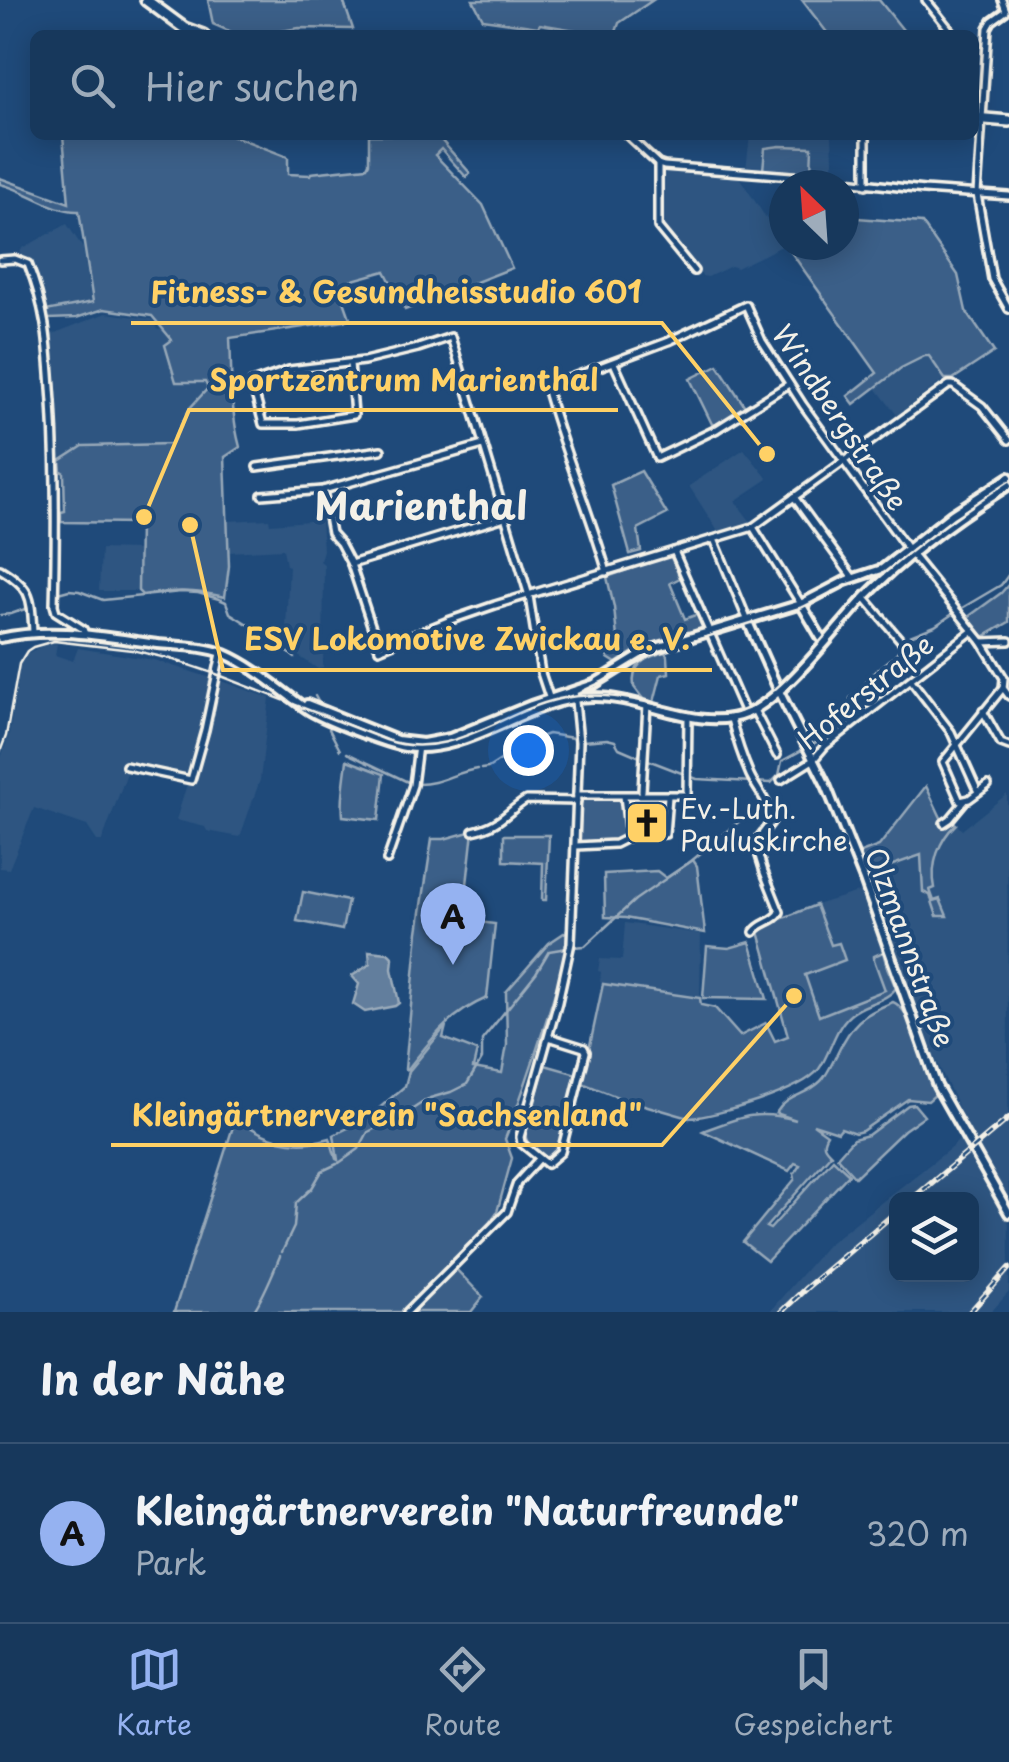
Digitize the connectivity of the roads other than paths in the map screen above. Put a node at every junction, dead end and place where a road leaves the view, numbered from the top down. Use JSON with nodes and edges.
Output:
{"nodes":[{"id":1,"x":146,"y":0,"type":"edge"},
{"id":2,"x":926,"y":0,"type":"edge"},
{"id":3,"x":1002,"y":0,"type":"edge"},
{"id":4,"x":189,"y":30,"type":"edge"},
{"id":5,"x":950,"y":30,"type":"edge"},
{"id":6,"x":979,"y":46,"type":"edge"},
{"id":7,"x":987,"y":46,"type":"junction"},
{"id":8,"x":979,"y":110,"type":"edge"},
{"id":9,"x":979,"y":118,"type":"edge"},
{"id":10,"x":1009,"y":121,"type":"edge"},
{"id":11,"x":632,"y":140,"type":"edge"},
{"id":12,"x":866,"y":140,"type":"edge"},
{"id":13,"x":978,"y":140,"type":"edge"},
{"id":14,"x":658,"y":164,"type":"junction"},
{"id":15,"x":866,"y":185,"type":"junction"},
{"id":16,"x":977,"y":194,"type":"junction"},
{"id":17,"x":1009,"y":196,"type":"edge"},
{"id":18,"x":0,"y":260,"type":"edge"},
{"id":19,"x":694,"y":271,"type":"dead end"},
{"id":20,"x":1009,"y":310,"type":"edge"},
{"id":21,"x":350,"y":363,"type":"junction"},
{"id":22,"x":614,"y":363,"type":"junction"},
{"id":23,"x":789,"y":384,"type":"junction"},
{"id":24,"x":1009,"y":440,"type":"edge"},
{"id":25,"x":482,"y":445,"type":"junction"},
{"id":26,"x":381,"y":450,"type":"dead end"},
{"id":27,"x":844,"y":461,"type":"junction"},
{"id":28,"x":258,"y":468,"type":"dead end"},
{"id":29,"x":1009,"y":481,"type":"edge"},
{"id":30,"x":323,"y":490,"type":"junction"},
{"id":31,"x":262,"y":495,"type":"dead end"},
{"id":32,"x":794,"y":497,"type":"junction"},
{"id":33,"x":506,"y":517,"type":"junction"},
{"id":34,"x":753,"y":527,"type":"junction"},
{"id":35,"x":714,"y":539,"type":"junction"},
{"id":36,"x":674,"y":551,"type":"junction"},
{"id":37,"x":910,"y":552,"type":"junction"},
{"id":38,"x":352,"y":564,"type":"junction"},
{"id":39,"x":0,"y":569,"type":"edge"},
{"id":40,"x":607,"y":572,"type":"junction"},
{"id":41,"x":853,"y":578,"type":"junction"},
{"id":42,"x":529,"y":596,"type":"junction"},
{"id":43,"x":866,"y":598,"type":"junction"},
{"id":44,"x":801,"y":604,"type":"junction"},
{"id":45,"x":748,"y":622,"type":"junction"},
{"id":46,"x":33,"y":632,"type":"junction"},
{"id":47,"x":972,"y":632,"type":"junction"},
{"id":48,"x":710,"y":633,"type":"junction"},
{"id":49,"x":86,"y":634,"type":"junction"},
{"id":50,"x":0,"y":638,"type":"edge"},
{"id":51,"x":1009,"y":641,"type":"edge"},
{"id":52,"x":982,"y":642,"type":"junction"},
{"id":53,"x":824,"y":643,"type":"junction"},
{"id":54,"x":903,"y":643,"type":"dead end"},
{"id":55,"x":221,"y":652,"type":"junction"},
{"id":56,"x":911,"y":680,"type":"junction"},
{"id":57,"x":594,"y":684,"type":"junction"},
{"id":58,"x":1003,"y":688,"type":"junction"},
{"id":59,"x":577,"y":692,"type":"junction"},
{"id":60,"x":780,"y":692,"type":"junction"},
{"id":61,"x":1009,"y":696,"type":"edge"},
{"id":62,"x":596,"y":697,"type":"junction"},
{"id":63,"x":550,"y":700,"type":"junction"},
{"id":64,"x":647,"y":704,"type":"junction"},
{"id":65,"x":750,"y":712,"type":"junction"},
{"id":66,"x":983,"y":712,"type":"junction"},
{"id":67,"x":688,"y":716,"type":"junction"},
{"id":68,"x":731,"y":718,"type":"junction"},
{"id":69,"x":956,"y":743,"type":"junction"},
{"id":70,"x":418,"y":746,"type":"junction"},
{"id":71,"x":1009,"y":746,"type":"edge"},
{"id":72,"x":778,"y":755,"type":"dead end"},
{"id":73,"x":811,"y":756,"type":"junction"},
{"id":74,"x":126,"y":766,"type":"dead end"},
{"id":75,"x":781,"y":780,"type":"dead end"},
{"id":76,"x":988,"y":785,"type":"dead end"},
{"id":77,"x":642,"y":792,"type":"dead end"},
{"id":78,"x":978,"y":792,"type":"junction"},
{"id":79,"x":624,"y":796,"type":"junction"},
{"id":80,"x":668,"y":796,"type":"junction"},
{"id":81,"x":577,"y":798,"type":"junction"},
{"id":82,"x":964,"y":801,"type":"junction"},
{"id":83,"x":944,"y":822,"type":"dead end"},
{"id":84,"x":474,"y":831,"type":"dead end"},
{"id":85,"x":628,"y":837,"type":"junction"},
{"id":86,"x":576,"y":846,"type":"junction"},
{"id":87,"x":387,"y":860,"type":"dead end"},
{"id":88,"x":754,"y":932,"type":"dead end"},
{"id":89,"x":548,"y":1037,"type":"junction"},
{"id":90,"x":539,"y":1160,"type":"junction"},
{"id":91,"x":1009,"y":1213,"type":"edge"},
{"id":92,"x":407,"y":1312,"type":"edge"}],
"edges":[{"from":1,"to":4,"type":"main road"},
{"from":2,"to":5,"type":"street"},
{"from":3,"to":7,"type":"street"},
{"from":6,"to":7,"type":"street"},
{"from":7,"to":8,"type":"street"},
{"from":9,"to":10,"type":"main road"},
{"from":11,"to":14,"type":"street"},
{"from":12,"to":15,"type":"street"},
{"from":13,"to":16,"type":"street"},
{"from":14,"to":15,"type":"street"},
{"from":14,"to":19,"type":"street"},
{"from":15,"to":16,"type":"street"},
{"from":16,"to":17,"type":"street"},
{"from":16,"to":20,"type":"street"},
{"from":18,"to":49,"type":"street"},
{"from":21,"to":21,"type":"street"},
{"from":21,"to":25,"type":"street"},
{"from":22,"to":23,"type":"street","name":"Windbergstraße"},
{"from":22,"to":23,"type":"street"},
{"from":22,"to":40,"type":"street"},
{"from":23,"to":27,"type":"street","name":"Windbergstraße"},
{"from":24,"to":27,"type":"street"},
{"from":25,"to":30,"type":"street"},
{"from":25,"to":33,"type":"street"},
{"from":26,"to":28,"type":"street"},
{"from":27,"to":32,"type":"street"},
{"from":27,"to":37,"type":"street","name":"Windbergstraße"},
{"from":29,"to":37,"type":"main road"},
{"from":30,"to":31,"type":"street"},
{"from":30,"to":38,"type":"street"},
{"from":32,"to":34,"type":"street"},
{"from":32,"to":41,"type":"street"},
{"from":33,"to":38,"type":"street"},
{"from":33,"to":42,"type":"street"},
{"from":34,"to":35,"type":"street"},
{"from":34,"to":44,"type":"street"},
{"from":35,"to":36,"type":"street"},
{"from":35,"to":45,"type":"street"},
{"from":36,"to":40,"type":"street"},
{"from":36,"to":48,"type":"street"},
{"from":37,"to":41,"type":"main road"},
{"from":37,"to":43,"type":"main road"},
{"from":37,"to":47,"type":"street","name":"Windbergstraße"},
{"from":38,"to":42,"type":"street"},
{"from":39,"to":46,"type":"street"},
{"from":40,"to":42,"type":"street"},
{"from":41,"to":44,"type":"main road"},
{"from":42,"to":63,"type":"street"},
{"from":43,"to":53,"type":"main road"},
{"from":43,"to":54,"type":"street"},
{"from":44,"to":45,"type":"main road"},
{"from":44,"to":53,"type":"main road"},
{"from":45,"to":48,"type":"main road"},
{"from":45,"to":60,"type":"main road","name":"Olzmannstraße"},
{"from":46,"to":49,"type":"main road"},
{"from":46,"to":50,"type":"main road"},
{"from":47,"to":52,"type":"street","name":"Windbergstraße"},
{"from":47,"to":56,"type":"street","name":"Hoferstraße"},
{"from":48,"to":57,"type":"main road"},
{"from":48,"to":65,"type":"street"},
{"from":49,"to":55,"type":"main road"},
{"from":51,"to":52,"type":"street"},
{"from":52,"to":58,"type":"street","name":"Windbergstraße"},
{"from":53,"to":60,"type":"main road"},
{"from":55,"to":70,"type":"main road"},
{"from":55,"to":74,"type":"street"},
{"from":56,"to":69,"type":"street"},
{"from":56,"to":73,"type":"street","name":"Hoferstraße"},
{"from":57,"to":59,"type":"main road"},
{"from":57,"to":62,"type":"main road"},
{"from":58,"to":61,"type":"street","name":"Windbergstraße"},
{"from":58,"to":66,"type":"street"},
{"from":59,"to":62,"type":"main road"},
{"from":59,"to":63,"type":"main road"},
{"from":59,"to":81,"type":"street"},
{"from":60,"to":65,"type":"main road"},
{"from":60,"to":73,"type":"main road","name":"Olzmannstraße"},
{"from":62,"to":64,"type":"main road"},
{"from":63,"to":70,"type":"main road"},
{"from":64,"to":67,"type":"main road"},
{"from":64,"to":77,"type":"street"},
{"from":65,"to":68,"type":"main road"},
{"from":65,"to":72,"type":"street"},
{"from":66,"to":69,"type":"street"},
{"from":66,"to":71,"type":"street"},
{"from":67,"to":68,"type":"main road"},
{"from":67,"to":80,"type":"street"},
{"from":68,"to":88,"type":"street"},
{"from":69,"to":78,"type":"street"},
{"from":69,"to":82,"type":"street"},
{"from":70,"to":87,"type":"street"},
{"from":73,"to":75,"type":"street","name":"Hoferstraße"},
{"from":73,"to":91,"type":"main road","name":"Olzmannstraße"},
{"from":76,"to":78,"type":"street"},
{"from":78,"to":82,"type":"street"},
{"from":79,"to":80,"type":"street"},
{"from":79,"to":81,"type":"street"},
{"from":79,"to":85,"type":"street"},
{"from":80,"to":85,"type":"street"},
{"from":81,"to":84,"type":"street"},
{"from":81,"to":86,"type":"street"},
{"from":82,"to":83,"type":"street"},
{"from":85,"to":86,"type":"street"},
{"from":86,"to":89,"type":"street"},
{"from":89,"to":90,"type":"street"},
{"from":89,"to":90,"type":"street"},
{"from":90,"to":92,"type":"street"}]}
